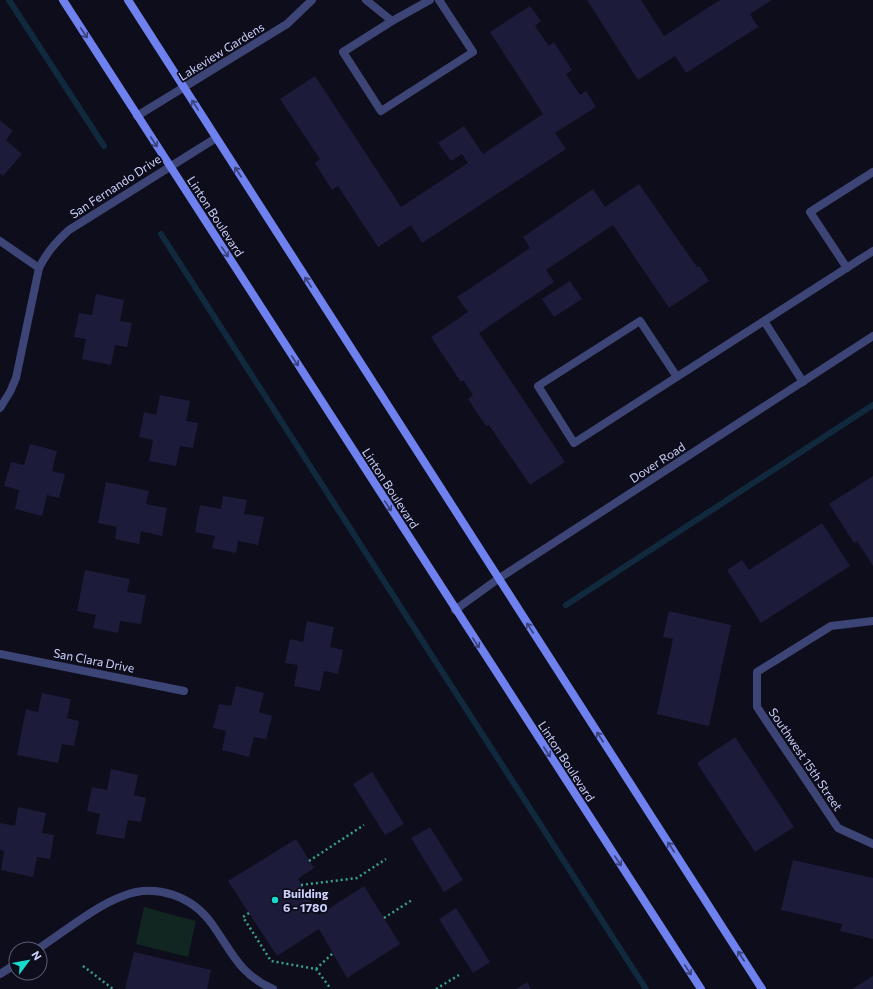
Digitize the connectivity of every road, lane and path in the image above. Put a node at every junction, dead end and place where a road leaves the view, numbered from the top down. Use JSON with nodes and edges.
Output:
{"nodes":[{"id":1,"x":63,"y":0,"type":"edge"},
{"id":2,"x":128,"y":0,"type":"edge"},
{"id":3,"x":312,"y":0,"type":"edge"},
{"id":4,"x":366,"y":0,"type":"edge"},
{"id":5,"x":430,"y":0,"type":"edge"},
{"id":6,"x":440,"y":0,"type":"edge"},
{"id":7,"x":392,"y":21,"type":"junction"},
{"id":8,"x":184,"y":88,"type":"junction"},
{"id":9,"x":138,"y":116,"type":"junction"},
{"id":10,"x":216,"y":138,"type":"junction"},
{"id":11,"x":170,"y":166,"type":"junction"},
{"id":12,"x":873,"y":172,"type":"edge"},
{"id":13,"x":0,"y":241,"type":"edge"},
{"id":14,"x":873,"y":252,"type":"edge"},
{"id":15,"x":39,"y":268,"type":"junction"},
{"id":16,"x":847,"y":268,"type":"junction"},
{"id":17,"x":764,"y":321,"type":"junction"},
{"id":18,"x":873,"y":336,"type":"edge"},
{"id":19,"x":677,"y":377,"type":"junction"},
{"id":20,"x":803,"y":382,"type":"junction"},
{"id":21,"x":0,"y":408,"type":"edge"},
{"id":22,"x":498,"y":578,"type":"junction"},
{"id":23,"x":455,"y":610,"type":"junction"},
{"id":24,"x":873,"y":622,"type":"edge"},
{"id":25,"x":0,"y":654,"type":"edge"},
{"id":26,"x":184,"y":691,"type":"dead end"},
{"id":27,"x":364,"y":825,"type":"dead end"},
{"id":28,"x":873,"y":844,"type":"edge"},
{"id":29,"x":386,"y":859,"type":"dead end"},
{"id":30,"x":309,"y":861,"type":"dead end"},
{"id":31,"x":301,"y":885,"type":"dead end"},
{"id":32,"x":412,"y":900,"type":"dead end"},
{"id":33,"x":249,"y":913,"type":"dead end"},
{"id":34,"x":384,"y":918,"type":"dead end"},
{"id":35,"x":48,"y":943,"type":"edge"},
{"id":36,"x":333,"y":953,"type":"dead end"},
{"id":37,"x":83,"y":966,"type":"dead end"},
{"id":38,"x":316,"y":969,"type":"junction"},
{"id":39,"x":459,"y":974,"type":"dead end"},
{"id":40,"x":113,"y":989,"type":"edge"},
{"id":41,"x":273,"y":989,"type":"edge"},
{"id":42,"x":331,"y":989,"type":"edge"},
{"id":43,"x":436,"y":989,"type":"edge"},
{"id":44,"x":701,"y":989,"type":"edge"},
{"id":45,"x":762,"y":989,"type":"edge"}],
"edges":[{"from":1,"to":9,"type":"main road","name":"Linton Boulevard","one_way":true},
{"from":2,"to":8,"type":"main road"},
{"from":3,"to":8,"type":"street","name":"Lakeview Gardens"},
{"from":4,"to":7,"type":"street"},
{"from":5,"to":7,"type":"street"},
{"from":6,"to":7,"type":"street"},
{"from":8,"to":9,"type":"street","name":"Lakeview Gardens"},
{"from":10,"to":8,"type":"main road","one_way":true},
{"from":9,"to":11,"type":"main road","name":"Linton Boulevard","one_way":true},
{"from":10,"to":11,"type":"street","name":"San Fernando Drive"},
{"from":22,"to":10,"type":"main road","one_way":true},
{"from":11,"to":15,"type":"street","name":"San Fernando Drive"},
{"from":11,"to":23,"type":"main road","name":"Linton Boulevard","one_way":true},
{"from":12,"to":16,"type":"street"},
{"from":13,"to":15,"type":"street"},
{"from":14,"to":16,"type":"street"},
{"from":15,"to":21,"type":"street","name":"San Fernando Drive"},
{"from":16,"to":17,"type":"street"},
{"from":17,"to":19,"type":"street"},
{"from":17,"to":20,"type":"street"},
{"from":18,"to":20,"type":"street","name":"Dover Road"},
{"from":19,"to":19,"type":"street"},
{"from":20,"to":22,"type":"street","name":"Dover Road"},
{"from":22,"to":23,"type":"street","name":"Dover Road"},
{"from":45,"to":22,"type":"main road","one_way":true},
{"from":23,"to":44,"type":"main road","name":"Linton Boulevard","one_way":true},
{"from":24,"to":28,"type":"street","name":"Southwest 15th Street"},
{"from":25,"to":26,"type":"street","name":"San Clara Drive"},
{"from":27,"to":30,"type":"path"},
{"from":29,"to":31,"type":"path"},
{"from":32,"to":34,"type":"path"},
{"from":33,"to":38,"type":"path"},
{"from":35,"to":41,"type":"street"},
{"from":36,"to":38,"type":"path"},
{"from":37,"to":40,"type":"path"},
{"from":38,"to":42,"type":"path"},
{"from":39,"to":43,"type":"path"}]}
